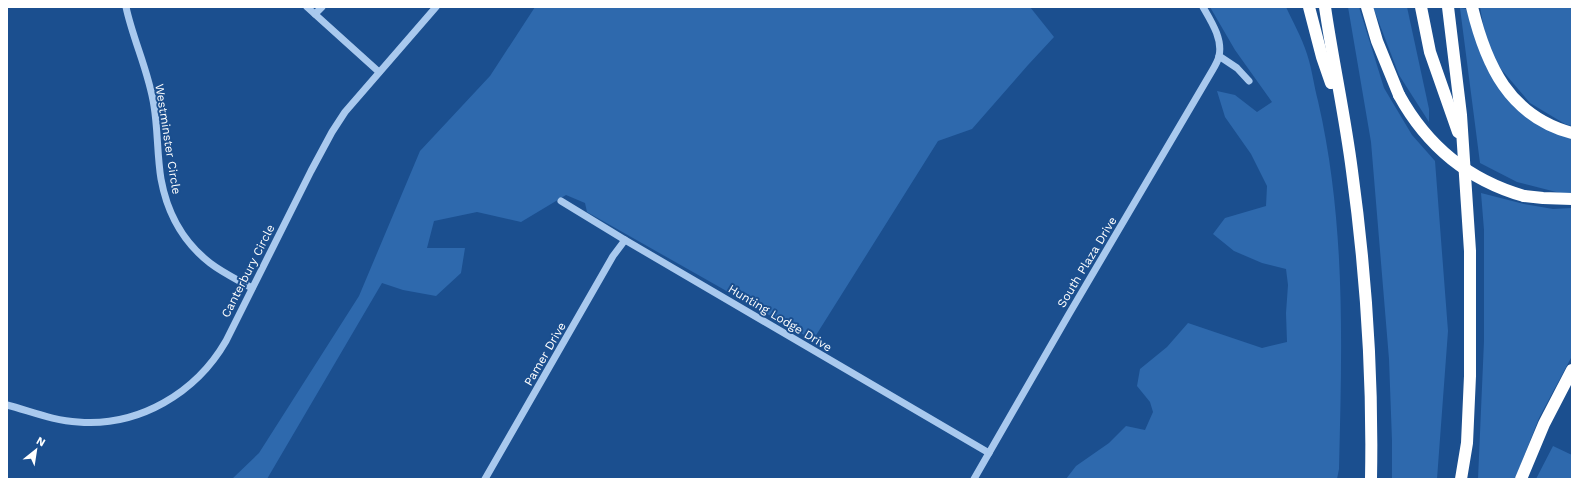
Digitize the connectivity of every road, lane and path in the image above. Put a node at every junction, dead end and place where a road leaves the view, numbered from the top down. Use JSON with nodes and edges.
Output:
{"nodes":[{"id":1,"x":126,"y":7,"type":"edge"},
{"id":2,"x":307,"y":7,"type":"edge"},
{"id":3,"x":322,"y":7,"type":"edge"},
{"id":4,"x":436,"y":7,"type":"edge"},
{"id":5,"x":1203,"y":7,"type":"edge"},
{"id":6,"x":1309,"y":7,"type":"edge"},
{"id":7,"x":1325,"y":7,"type":"edge"},
{"id":8,"x":1367,"y":7,"type":"edge"},
{"id":9,"x":1421,"y":7,"type":"edge"},
{"id":10,"x":1448,"y":7,"type":"edge"},
{"id":11,"x":1472,"y":7,"type":"edge"},
{"id":12,"x":315,"y":14,"type":"junction"},
{"id":13,"x":1219,"y":56,"type":"junction"},
{"id":14,"x":379,"y":72,"type":"junction"},
{"id":15,"x":1249,"y":82,"type":"dead end"},
{"id":16,"x":1343,"y":111,"type":"junction"},
{"id":17,"x":1572,"y":132,"type":"edge"},
{"id":18,"x":1464,"y":148,"type":"junction"},
{"id":19,"x":1572,"y":199,"type":"edge"},
{"id":20,"x":561,"y":201,"type":"dead end"},
{"id":21,"x":625,"y":240,"type":"junction"},
{"id":22,"x":252,"y":288,"type":"junction"},
{"id":23,"x":1572,"y":370,"type":"edge"},
{"id":24,"x":7,"y":405,"type":"edge"},
{"id":25,"x":989,"y":452,"type":"junction"},
{"id":26,"x":484,"y":479,"type":"edge"},
{"id":27,"x":974,"y":479,"type":"edge"},
{"id":28,"x":1371,"y":479,"type":"edge"},
{"id":29,"x":1461,"y":479,"type":"edge"},
{"id":30,"x":1521,"y":479,"type":"edge"}],
"edges":[{"from":1,"to":22,"type":"street","name":"Westminster Circle"},
{"from":2,"to":12,"type":"street"},
{"from":3,"to":12,"type":"street"},
{"from":4,"to":14,"type":"street","name":"Canterbury Circle"},
{"from":5,"to":13,"type":"street"},
{"from":6,"to":16,"type":"highway"},
{"from":7,"to":16,"type":"highway"},
{"from":8,"to":19,"type":"highway","bridge":true},
{"from":9,"to":18,"type":"highway"},
{"from":10,"to":18,"type":"highway"},
{"from":11,"to":17,"type":"highway"},
{"from":12,"to":14,"type":"street"},
{"from":13,"to":15,"type":"street"},
{"from":13,"to":25,"type":"street","name":"South Plaza Drive"},
{"from":14,"to":22,"type":"street","name":"Canterbury Circle"},
{"from":16,"to":28,"type":"highway"},
{"from":18,"to":29,"type":"highway"},
{"from":20,"to":21,"type":"street","name":"Hunting Lodge Drive"},
{"from":21,"to":25,"type":"street","name":"Hunting Lodge Drive"},
{"from":21,"to":26,"type":"street","name":"Pamer Drive"},
{"from":22,"to":24,"type":"street","name":"Canterbury Circle"},
{"from":23,"to":30,"type":"highway"},
{"from":25,"to":27,"type":"street","name":"South Plaza Drive"}]}
